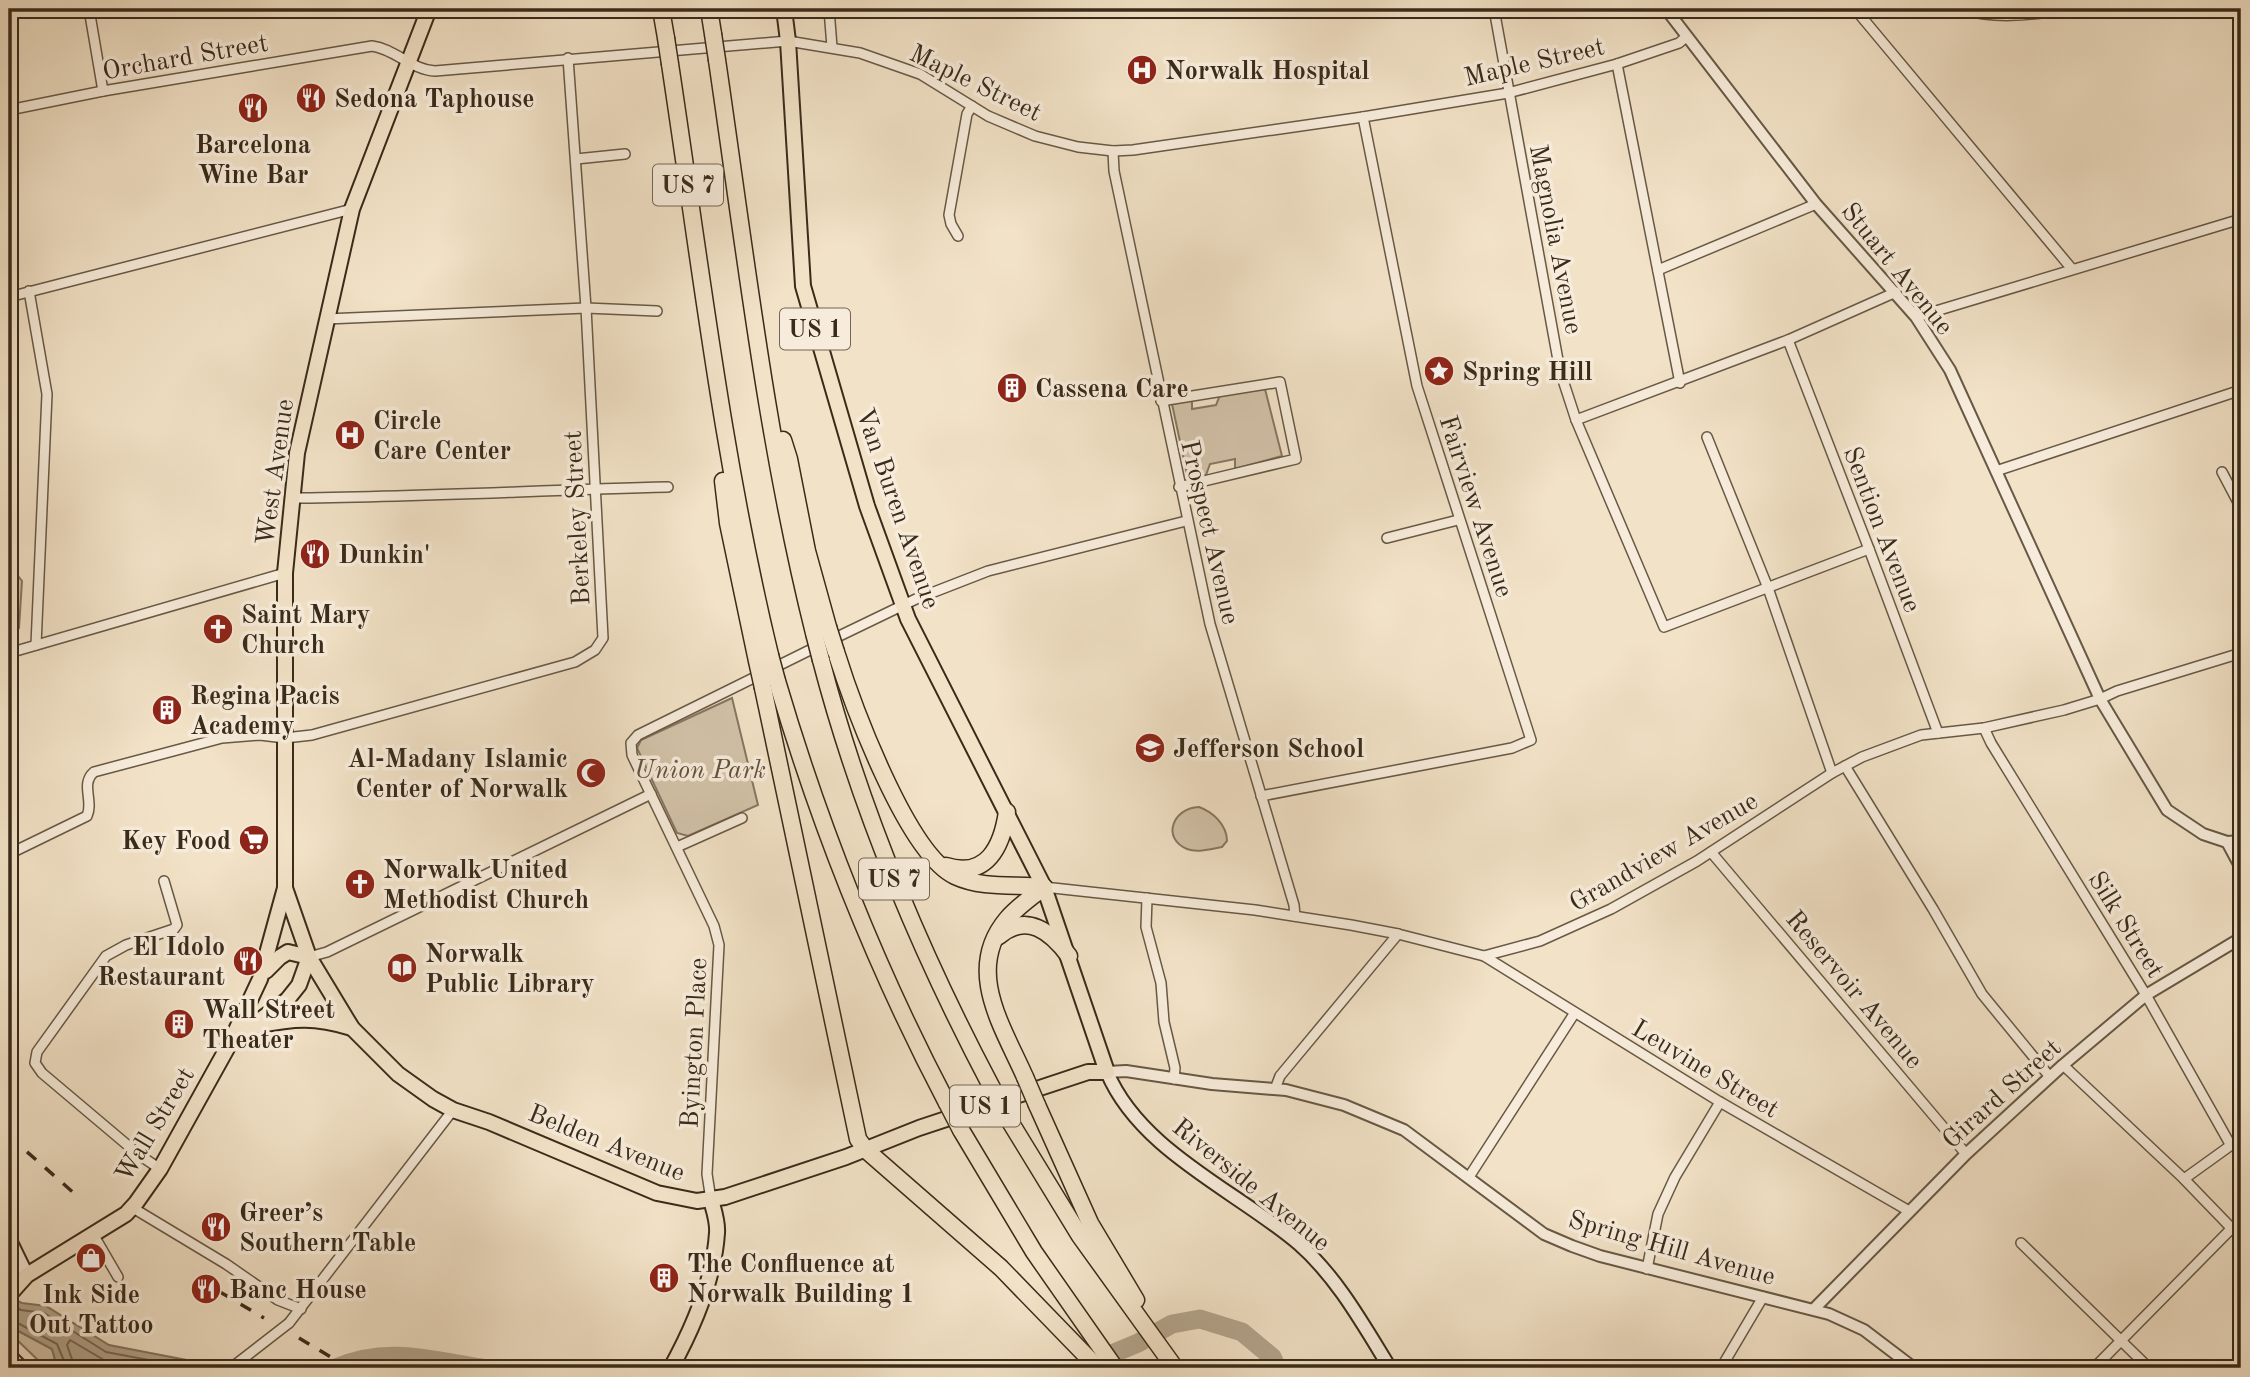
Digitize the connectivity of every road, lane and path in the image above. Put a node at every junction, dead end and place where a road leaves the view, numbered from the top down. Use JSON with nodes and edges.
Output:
{"nodes":[{"id":1,"x":89,"y":9,"type":"edge"},
{"id":2,"x":429,"y":9,"type":"edge"},
{"id":3,"x":661,"y":9,"type":"edge"},
{"id":4,"x":709,"y":9,"type":"edge"},
{"id":5,"x":784,"y":9,"type":"edge"},
{"id":6,"x":829,"y":9,"type":"edge"},
{"id":7,"x":1494,"y":9,"type":"edge"},
{"id":8,"x":1666,"y":9,"type":"edge"},
{"id":9,"x":1855,"y":9,"type":"edge"},
{"id":10,"x":1959,"y":9,"type":"edge"},
{"id":11,"x":2063,"y":9,"type":"edge"},
{"id":12,"x":1686,"y":37,"type":"junction"},
{"id":13,"x":788,"y":41,"type":"junction"},
{"id":14,"x":832,"y":47,"type":"junction"},
{"id":15,"x":568,"y":58,"type":"junction"},
{"id":16,"x":408,"y":61,"type":"junction"},
{"id":17,"x":1617,"y":64,"type":"junction"},
{"id":18,"x":103,"y":91,"type":"junction"},
{"id":19,"x":1508,"y":93,"type":"junction"},
{"id":20,"x":972,"y":106,"type":"junction"},
{"id":21,"x":9,"y":110,"type":"edge"},
{"id":22,"x":1363,"y":117,"type":"junction"},
{"id":23,"x":1113,"y":151,"type":"junction"},
{"id":24,"x":625,"y":154,"type":"dead end"},
{"id":25,"x":576,"y":159,"type":"junction"},
{"id":26,"x":1816,"y":204,"type":"junction"},
{"id":27,"x":352,"y":209,"type":"junction"},
{"id":28,"x":2241,"y":219,"type":"edge"},
{"id":29,"x":958,"y":236,"type":"dead end"},
{"id":30,"x":1658,"y":270,"type":"junction"},
{"id":31,"x":2072,"y":270,"type":"junction"},
{"id":32,"x":29,"y":291,"type":"junction"},
{"id":33,"x":1896,"y":292,"type":"junction"},
{"id":34,"x":9,"y":297,"type":"edge"},
{"id":35,"x":586,"y":308,"type":"junction"},
{"id":36,"x":657,"y":311,"type":"dead end"},
{"id":37,"x":1916,"y":317,"type":"junction"},
{"id":38,"x":326,"y":319,"type":"junction"},
{"id":39,"x":1788,"y":340,"type":"junction"},
{"id":40,"x":1679,"y":383,"type":"junction"},
{"id":41,"x":2241,"y":390,"type":"edge"},
{"id":42,"x":1161,"y":401,"type":"junction"},
{"id":43,"x":1576,"y":420,"type":"junction"},
{"id":44,"x":1707,"y":438,"type":"dead end"},
{"id":45,"x":1996,"y":471,"type":"junction"},
{"id":46,"x":2222,"y":472,"type":"dead end"},
{"id":47,"x":668,"y":487,"type":"dead end"},
{"id":48,"x":1179,"y":487,"type":"junction"},
{"id":49,"x":595,"y":489,"type":"junction"},
{"id":50,"x":291,"y":498,"type":"junction"},
{"id":51,"x":2241,"y":508,"type":"edge"},
{"id":52,"x":1458,"y":520,"type":"junction"},
{"id":53,"x":1186,"y":521,"type":"junction"},
{"id":54,"x":1387,"y":538,"type":"dead end"},
{"id":55,"x":1869,"y":549,"type":"junction"},
{"id":56,"x":285,"y":573,"type":"junction"},
{"id":57,"x":1768,"y":589,"type":"junction"},
{"id":58,"x":902,"y":605,"type":"junction"},
{"id":59,"x":821,"y":630,"type":"junction"},
{"id":60,"x":36,"y":645,"type":"junction"},
{"id":61,"x":9,"y":653,"type":"edge"},
{"id":62,"x":2241,"y":653,"type":"edge"},
{"id":63,"x":770,"y":684,"type":"junction"},
{"id":64,"x":2100,"y":699,"type":"junction"},
{"id":65,"x":1984,"y":728,"type":"junction"},
{"id":66,"x":1938,"y":733,"type":"junction"},
{"id":67,"x":285,"y":738,"type":"junction"},
{"id":68,"x":1845,"y":766,"type":"junction"},
{"id":69,"x":1832,"y":773,"type":"junction"},
{"id":70,"x":651,"y":794,"type":"junction"},
{"id":71,"x":1261,"y":796,"type":"junction"},
{"id":72,"x":1007,"y":812,"type":"junction"},
{"id":73,"x":742,"y":818,"type":"dead end"},
{"id":74,"x":2241,"y":841,"type":"edge"},
{"id":75,"x":2227,"y":842,"type":"junction"},
{"id":76,"x":677,"y":847,"type":"junction"},
{"id":77,"x":1711,"y":852,"type":"junction"},
{"id":78,"x":9,"y":854,"type":"edge"},
{"id":79,"x":937,"y":863,"type":"junction"},
{"id":80,"x":2241,"y":868,"type":"edge"},
{"id":81,"x":164,"y":881,"type":"dead end"},
{"id":82,"x":1044,"y":887,"type":"junction"},
{"id":83,"x":285,"y":888,"type":"junction"},
{"id":84,"x":1147,"y":898,"type":"junction"},
{"id":85,"x":1295,"y":916,"type":"junction"},
{"id":86,"x":1398,"y":933,"type":"junction"},
{"id":87,"x":2241,"y":938,"type":"edge"},
{"id":88,"x":992,"y":943,"type":"junction"},
{"id":89,"x":1069,"y":956,"type":"junction"},
{"id":90,"x":309,"y":957,"type":"junction"},
{"id":91,"x":1484,"y":957,"type":"junction"},
{"id":92,"x":260,"y":979,"type":"junction"},
{"id":93,"x":2146,"y":995,"type":"junction"},
{"id":94,"x":1574,"y":1014,"type":"junction"},
{"id":95,"x":253,"y":1027,"type":"junction"},
{"id":96,"x":352,"y":1028,"type":"junction"},
{"id":97,"x":230,"y":1043,"type":"junction"},
{"id":98,"x":2063,"y":1066,"type":"junction"},
{"id":99,"x":1107,"y":1072,"type":"junction"},
{"id":100,"x":2050,"y":1077,"type":"junction"},
{"id":101,"x":1174,"y":1079,"type":"junction"},
{"id":102,"x":1275,"y":1088,"type":"junction"},
{"id":103,"x":1720,"y":1102,"type":"junction"},
{"id":104,"x":453,"y":1110,"type":"junction"},
{"id":105,"x":2241,"y":1138,"type":"edge"},
{"id":106,"x":2230,"y":1144,"type":"junction"},
{"id":107,"x":866,"y":1150,"type":"junction"},
{"id":108,"x":1966,"y":1154,"type":"junction"},
{"id":109,"x":160,"y":1169,"type":"junction"},
{"id":110,"x":1469,"y":1177,"type":"junction"},
{"id":111,"x":2184,"y":1179,"type":"junction"},
{"id":112,"x":711,"y":1200,"type":"junction"},
{"id":113,"x":133,"y":1208,"type":"junction"},
{"id":114,"x":1909,"y":1211,"type":"junction"},
{"id":115,"x":2232,"y":1228,"type":"junction"},
{"id":116,"x":93,"y":1234,"type":"junction"},
{"id":117,"x":9,"y":1238,"type":"edge"},
{"id":118,"x":2241,"y":1238,"type":"edge"},
{"id":119,"x":2021,"y":1243,"type":"dead end"},
{"id":120,"x":1647,"y":1269,"type":"junction"},
{"id":121,"x":27,"y":1275,"type":"junction"},
{"id":122,"x":118,"y":1277,"type":"dead end"},
{"id":123,"x":11,"y":1292,"type":"edge"},
{"id":124,"x":1763,"y":1297,"type":"junction"},
{"id":125,"x":1129,"y":1298,"type":"junction"},
{"id":126,"x":301,"y":1309,"type":"junction"},
{"id":127,"x":1814,"y":1309,"type":"junction"},
{"id":128,"x":2122,"y":1340,"type":"junction"},
{"id":129,"x":9,"y":1355,"type":"edge"},
{"id":130,"x":22,"y":1368,"type":"edge"},
{"id":131,"x":231,"y":1368,"type":"edge"},
{"id":132,"x":671,"y":1368,"type":"edge"},
{"id":133,"x":1098,"y":1368,"type":"edge"},
{"id":134,"x":1115,"y":1368,"type":"edge"},
{"id":135,"x":1177,"y":1368,"type":"edge"},
{"id":136,"x":1390,"y":1368,"type":"edge"},
{"id":137,"x":1721,"y":1368,"type":"edge"},
{"id":138,"x":1914,"y":1368,"type":"edge"},
{"id":139,"x":2094,"y":1368,"type":"edge"},
{"id":140,"x":2149,"y":1368,"type":"edge"}],
"edges":[{"from":1,"to":18,"type":"street"},
{"from":2,"to":16,"type":"main road","name":"West Avenue"},
{"from":3,"to":63,"type":"highway","number":"US 7","bridge":true},
{"from":4,"to":59,"type":"highway","number":"US 7","bridge":true},
{"from":5,"to":13,"type":"main road","name":"Van Buren Avenue","number":"US 1"},
{"from":6,"to":14,"type":"street"},
{"from":7,"to":19,"type":"street","name":"Magnolia Avenue"},
{"from":8,"to":12,"type":"street","name":"Stuart Avenue"},
{"from":9,"to":31,"type":"street"},
{"from":10,"to":11,"type":"street"},
{"from":12,"to":17,"type":"street","name":"Maple Street"},
{"from":12,"to":26,"type":"street","name":"Stuart Avenue"},
{"from":13,"to":14,"type":"street","name":"Maple Street"},
{"from":13,"to":15,"type":"street","name":"Maple Street"},
{"from":13,"to":58,"type":"main road","name":"Van Buren Avenue","number":"US 1"},
{"from":14,"to":20,"type":"street","name":"Maple Street"},
{"from":15,"to":16,"type":"street","name":"Maple Street"},
{"from":15,"to":25,"type":"street","name":"Berkeley Street"},
{"from":16,"to":18,"type":"street","name":"Orchard Street"},
{"from":16,"to":27,"type":"main road","name":"West Avenue"},
{"from":17,"to":19,"type":"street","name":"Maple Street"},
{"from":17,"to":30,"type":"street"},
{"from":18,"to":21,"type":"street","name":"Orchard Street"},
{"from":19,"to":22,"type":"street","name":"Maple Street"},
{"from":19,"to":43,"type":"street","name":"Magnolia Avenue"},
{"from":20,"to":23,"type":"street","name":"Maple Street"},
{"from":20,"to":29,"type":"street"},
{"from":22,"to":23,"type":"street","name":"Maple Street"},
{"from":22,"to":52,"type":"street","name":"Fairview Avenue"},
{"from":23,"to":42,"type":"street","name":"Prospect Avenue"},
{"from":24,"to":25,"type":"street"},
{"from":25,"to":35,"type":"street","name":"Berkeley Street"},
{"from":26,"to":30,"type":"street"},
{"from":26,"to":33,"type":"street","name":"Stuart Avenue"},
{"from":27,"to":32,"type":"street"},
{"from":27,"to":38,"type":"main road","name":"West Avenue"},
{"from":28,"to":31,"type":"street"},
{"from":30,"to":40,"type":"street"},
{"from":31,"to":37,"type":"street"},
{"from":32,"to":34,"type":"street"},
{"from":32,"to":60,"type":"street"},
{"from":33,"to":37,"type":"street","name":"Stuart Avenue"},
{"from":33,"to":39,"type":"street"},
{"from":35,"to":36,"type":"street"},
{"from":35,"to":38,"type":"street"},
{"from":35,"to":49,"type":"street","name":"Berkeley Street"},
{"from":37,"to":45,"type":"street","name":"Stuart Avenue"},
{"from":38,"to":50,"type":"main road","name":"West Avenue"},
{"from":39,"to":40,"type":"street"},
{"from":39,"to":55,"type":"street","name":"Sention Avenue"},
{"from":40,"to":43,"type":"street"},
{"from":41,"to":45,"type":"street"},
{"from":42,"to":48,"type":"street","name":"Prospect Avenue"},
{"from":42,"to":48,"type":"street"},
{"from":43,"to":57,"type":"street","name":"Magnolia Avenue"},
{"from":44,"to":57,"type":"street"},
{"from":45,"to":64,"type":"street","name":"Stuart Avenue"},
{"from":46,"to":51,"type":"street"},
{"from":47,"to":49,"type":"street"},
{"from":48,"to":53,"type":"street","name":"Prospect Avenue"},
{"from":49,"to":50,"type":"street"},
{"from":49,"to":67,"type":"street","name":"Berkeley Street"},
{"from":50,"to":56,"type":"main road","name":"West Avenue"},
{"from":52,"to":54,"type":"street"},
{"from":52,"to":71,"type":"street","name":"Fairview Avenue"},
{"from":53,"to":58,"type":"street"},
{"from":53,"to":71,"type":"street","name":"Prospect Avenue"},
{"from":55,"to":57,"type":"street"},
{"from":55,"to":66,"type":"street","name":"Sention Avenue"},
{"from":56,"to":60,"type":"street"},
{"from":56,"to":67,"type":"main road","name":"West Avenue"},
{"from":57,"to":69,"type":"street"},
{"from":58,"to":70,"type":"street","name":"Byington Place"},
{"from":58,"to":72,"type":"main road","name":"Van Buren Avenue","number":"US 1"},
{"from":59,"to":79,"type":"highway","bridge":true},
{"from":59,"to":125,"type":"highway","number":"US 7","bridge":true},
{"from":60,"to":61,"type":"street"},
{"from":62,"to":64,"type":"street","name":"Grandview Avenue"},
{"from":63,"to":107,"type":"highway"},
{"from":63,"to":134,"type":"highway","number":"US 7","bridge":true},
{"from":64,"to":65,"type":"street","name":"Grandview Avenue"},
{"from":64,"to":75,"type":"street","name":"Stuart Avenue"},
{"from":65,"to":66,"type":"street","name":"Grandview Avenue"},
{"from":65,"to":93,"type":"street","name":"Silk Street"},
{"from":66,"to":68,"type":"street","name":"Grandview Avenue"},
{"from":67,"to":78,"type":"street","name":"Berkeley Street"},
{"from":67,"to":83,"type":"main road","name":"West Avenue"},
{"from":68,"to":69,"type":"street","name":"Grandview Avenue"},
{"from":68,"to":100,"type":"street"},
{"from":69,"to":77,"type":"street","name":"Grandview Avenue"},
{"from":70,"to":76,"type":"street","name":"Byington Place"},
{"from":70,"to":90,"type":"street"},
{"from":71,"to":85,"type":"street","name":"Prospect Avenue"},
{"from":72,"to":79,"type":"highway"},
{"from":72,"to":82,"type":"main road","name":"Van Buren Avenue","number":"US 1"},
{"from":73,"to":76,"type":"street"},
{"from":74,"to":75,"type":"street"},
{"from":75,"to":80,"type":"street"},
{"from":76,"to":112,"type":"street","name":"Byington Place"},
{"from":77,"to":91,"type":"street","name":"Grandview Avenue"},
{"from":77,"to":108,"type":"street","name":"Reservoir Avenue"},
{"from":79,"to":82,"type":"highway"},
{"from":81,"to":109,"type":"street"},
{"from":82,"to":84,"type":"street"},
{"from":82,"to":88,"type":"highway"},
{"from":82,"to":89,"type":"main road","name":"Van Buren Avenue","number":"US 1"},
{"from":83,"to":90,"type":"main road","name":"West Avenue"},
{"from":83,"to":92,"type":"main road","name":"Wall Street"},
{"from":84,"to":85,"type":"street"},
{"from":84,"to":101,"type":"street"},
{"from":85,"to":86,"type":"street"},
{"from":86,"to":91,"type":"street"},
{"from":86,"to":102,"type":"street"},
{"from":87,"to":93,"type":"street","name":"Girard Street"},
{"from":88,"to":89,"type":"highway"},
{"from":88,"to":125,"type":"highway","bridge":true},
{"from":89,"to":99,"type":"main road","name":"Van Buren Avenue","number":"US 1"},
{"from":90,"to":92,"type":"main road","name":"Wall Street"},
{"from":90,"to":95,"type":"main road","name":"Wall Street"},
{"from":90,"to":96,"type":"main road","name":"Belden Avenue"},
{"from":91,"to":94,"type":"street","name":"Leuvine Street"},
{"from":92,"to":97,"type":"main road","name":"Wall Street"},
{"from":93,"to":98,"type":"street","name":"Girard Street"},
{"from":93,"to":106,"type":"street","name":"Silk Street"},
{"from":94,"to":103,"type":"street","name":"Leuvine Street"},
{"from":94,"to":110,"type":"street"},
{"from":95,"to":96,"type":"main road","name":"Wall Street"},
{"from":95,"to":97,"type":"main road","name":"Wall Street"},
{"from":96,"to":104,"type":"main road","name":"Belden Avenue"},
{"from":97,"to":109,"type":"main road","name":"Wall Street"},
{"from":98,"to":100,"type":"street","name":"Girard Street"},
{"from":98,"to":111,"type":"street"},
{"from":99,"to":101,"type":"street","name":"Spring Hill Avenue"},
{"from":99,"to":107,"type":"main road","name":"Belden Avenue","number":"US 1"},
{"from":99,"to":136,"type":"main road","name":"Riverside Avenue"},
{"from":100,"to":108,"type":"street","name":"Girard Street"},
{"from":101,"to":102,"type":"street","name":"Spring Hill Avenue"},
{"from":102,"to":110,"type":"street","name":"Spring Hill Avenue"},
{"from":103,"to":114,"type":"street","name":"Leuvine Street"},
{"from":103,"to":120,"type":"street"},
{"from":104,"to":112,"type":"main road","name":"Belden Avenue"},
{"from":104,"to":126,"type":"street"},
{"from":105,"to":106,"type":"street"},
{"from":106,"to":111,"type":"street"},
{"from":107,"to":112,"type":"main road","name":"Belden Avenue","number":"US 1"},
{"from":107,"to":133,"type":"highway"},
{"from":108,"to":114,"type":"street","name":"Girard Street"},
{"from":109,"to":113,"type":"main road","name":"Wall Street"},
{"from":110,"to":120,"type":"street","name":"Spring Hill Avenue"},
{"from":111,"to":115,"type":"street"},
{"from":112,"to":132,"type":"main road"},
{"from":113,"to":116,"type":"main road","name":"Wall Street"},
{"from":113,"to":126,"type":"street"},
{"from":114,"to":127,"type":"street","name":"Girard Street"},
{"from":115,"to":118,"type":"street"},
{"from":115,"to":128,"type":"street"},
{"from":116,"to":121,"type":"main road","name":"Wall Street"},
{"from":116,"to":122,"type":"street"},
{"from":117,"to":121,"type":"main road"},
{"from":119,"to":128,"type":"street"},
{"from":120,"to":124,"type":"street","name":"Spring Hill Avenue"},
{"from":121,"to":123,"type":"main road","name":"Wall Street"},
{"from":124,"to":127,"type":"street","name":"Spring Hill Avenue"},
{"from":124,"to":137,"type":"street"},
{"from":125,"to":135,"type":"highway"},
{"from":126,"to":131,"type":"street","bridge":true},
{"from":127,"to":138,"type":"street","name":"Spring Hill Avenue"},
{"from":128,"to":139,"type":"street"},
{"from":128,"to":140,"type":"street"},
{"from":129,"to":130,"type":"main road"}]}
